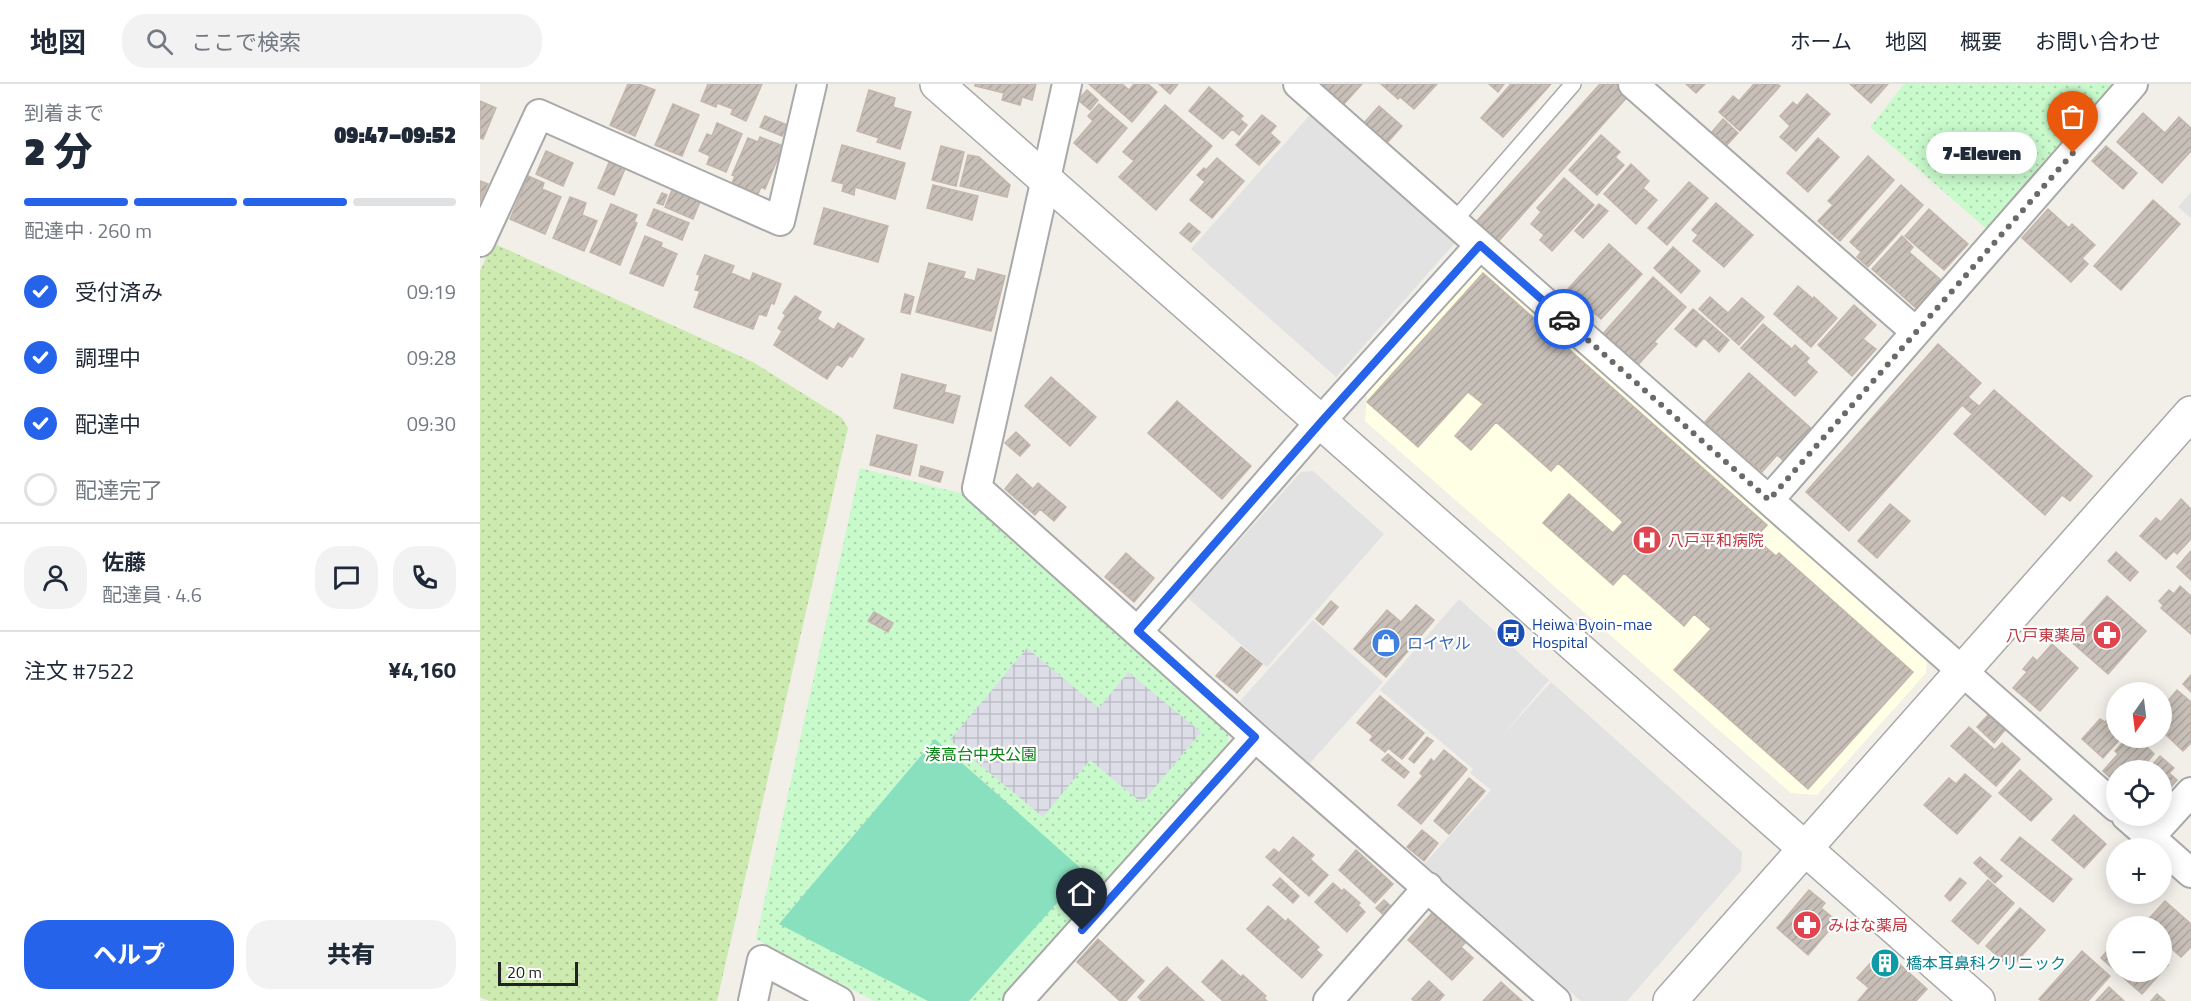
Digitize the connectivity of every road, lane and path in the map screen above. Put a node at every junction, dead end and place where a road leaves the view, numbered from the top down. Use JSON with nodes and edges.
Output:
{"nodes":[{"id":1,"x":812,"y":84,"type":"edge"},
{"id":2,"x":937,"y":84,"type":"edge"},
{"id":3,"x":1067,"y":84,"type":"edge"},
{"id":4,"x":1298,"y":84,"type":"edge"},
{"id":5,"x":1573,"y":84,"type":"edge"},
{"id":6,"x":1633,"y":84,"type":"edge"},
{"id":7,"x":2133,"y":84,"type":"edge"},
{"id":8,"x":1046,"y":181,"type":"junction"},
{"id":9,"x":1454,"y":221,"type":"junction"},
{"id":10,"x":480,"y":242,"type":"edge"},
{"id":11,"x":1480,"y":245,"type":"junction"},
{"id":12,"x":1916,"y":332,"type":"junction"},
{"id":13,"x":2191,"y":413,"type":"edge"},
{"id":14,"x":1322,"y":421,"type":"junction"},
{"id":15,"x":1769,"y":500,"type":"junction"},
{"id":16,"x":1138,"y":631,"type":"junction"},
{"id":17,"x":1961,"y":671,"type":"junction"},
{"id":18,"x":1255,"y":737,"type":"junction"},
{"id":19,"x":2191,"y":792,"type":"edge"},
{"id":20,"x":2106,"y":798,"type":"edge"},
{"id":21,"x":2137,"y":826,"type":"edge"},
{"id":22,"x":2150,"y":837,"type":"junction"},
{"id":23,"x":1806,"y":847,"type":"junction"},
{"id":24,"x":2191,"y":873,"type":"edge"},
{"id":25,"x":1428,"y":887,"type":"junction"},
{"id":26,"x":753,"y":1001,"type":"edge"},
{"id":27,"x":839,"y":1001,"type":"edge"},
{"id":28,"x":1018,"y":1001,"type":"edge"},
{"id":29,"x":1328,"y":1001,"type":"edge"},
{"id":30,"x":1556,"y":1001,"type":"edge"},
{"id":31,"x":1670,"y":1001,"type":"edge"},
{"id":32,"x":1978,"y":1001,"type":"edge"}],
"edges":[{"from":1,"to":10,"type":"street"},
{"from":2,"to":8,"type":"street"},
{"from":3,"to":8,"type":"street"},
{"from":4,"to":9,"type":"street"},
{"from":5,"to":9,"type":"lane"},
{"from":6,"to":12,"type":"street"},
{"from":7,"to":12,"type":"street"},
{"from":8,"to":14,"type":"street"},
{"from":8,"to":16,"type":"street"},
{"from":9,"to":11,"type":"street"},
{"from":11,"to":14,"type":"street"},
{"from":11,"to":15,"type":"street"},
{"from":12,"to":15,"type":"street"},
{"from":13,"to":17,"type":"street"},
{"from":14,"to":16,"type":"street"},
{"from":14,"to":23,"type":"street"},
{"from":15,"to":17,"type":"street"},
{"from":16,"to":18,"type":"street"},
{"from":17,"to":20,"type":"street"},
{"from":17,"to":23,"type":"street"},
{"from":18,"to":25,"type":"street"},
{"from":18,"to":28,"type":"street"},
{"from":19,"to":22,"type":"street"},
{"from":21,"to":22,"type":"street"},
{"from":22,"to":24,"type":"street"},
{"from":23,"to":31,"type":"street"},
{"from":23,"to":32,"type":"street"},
{"from":25,"to":29,"type":"street"},
{"from":25,"to":30,"type":"street"},
{"from":26,"to":27,"type":"street"}]}
